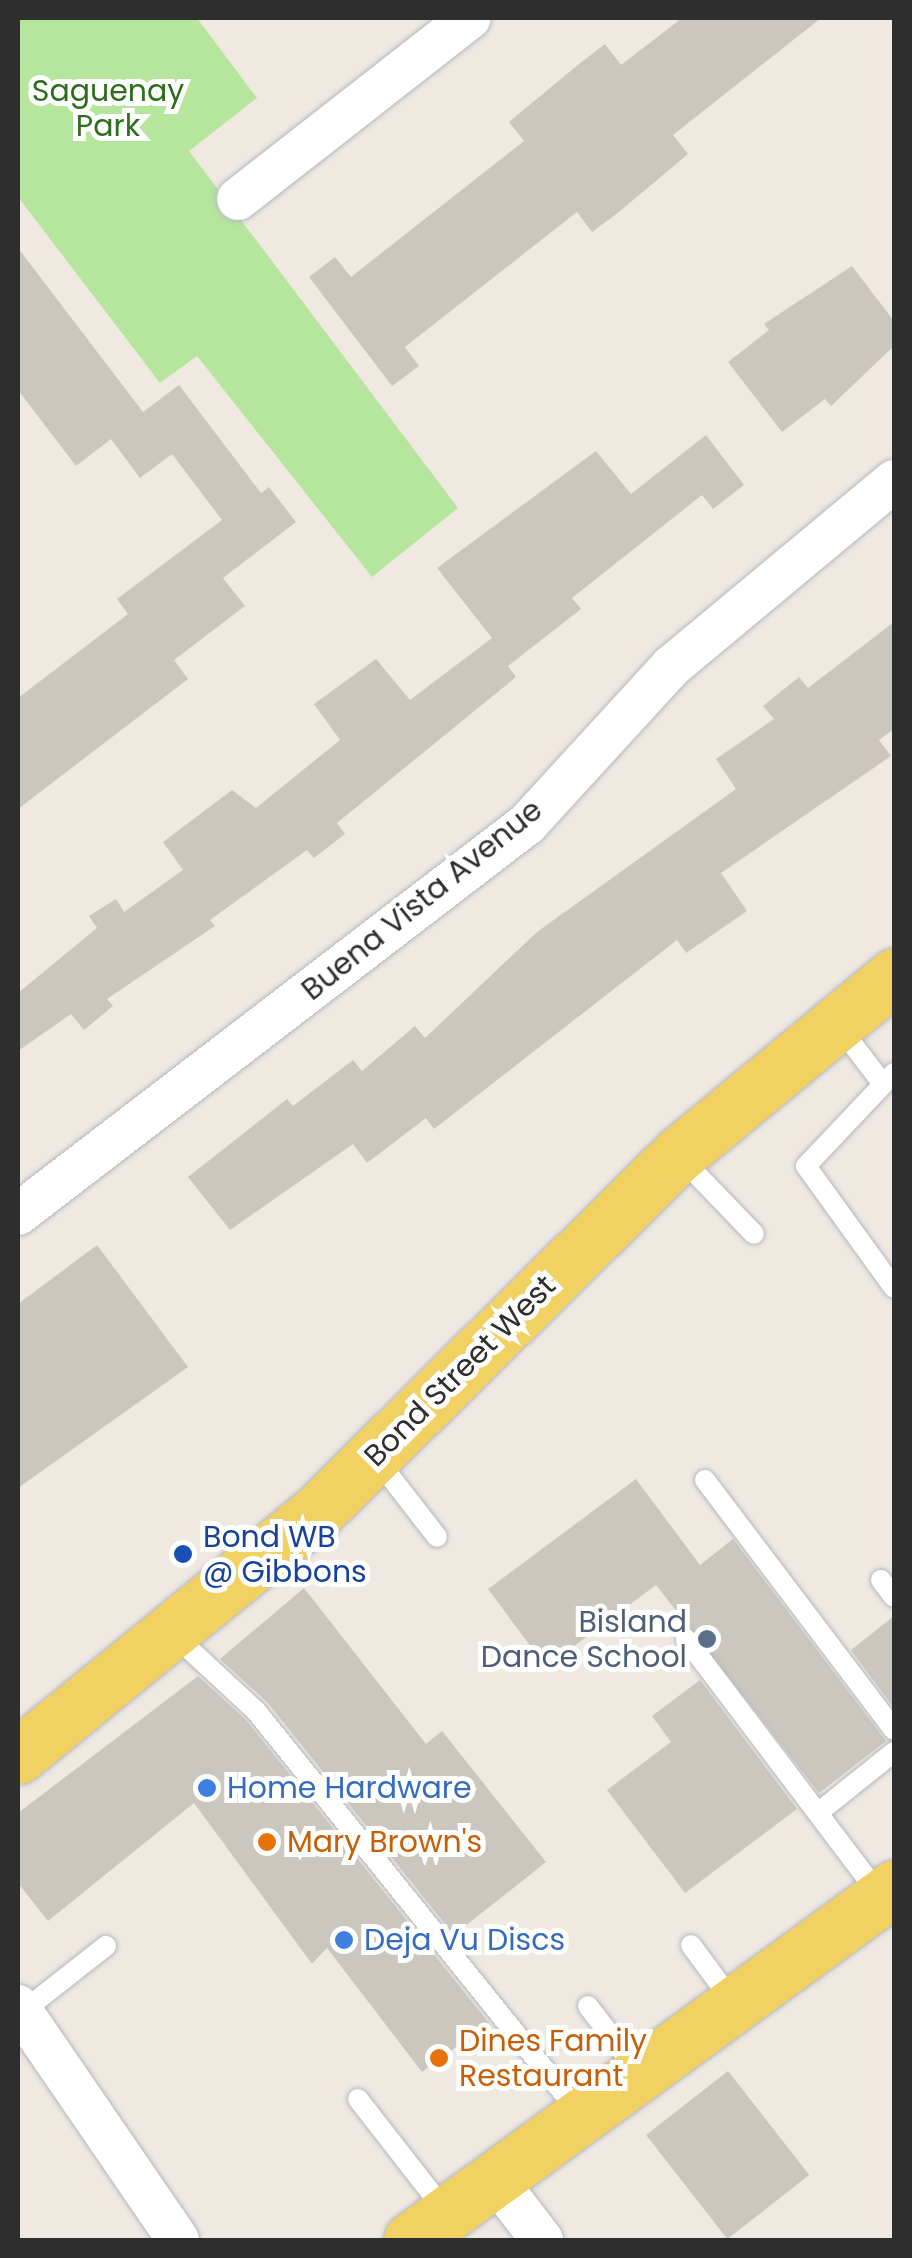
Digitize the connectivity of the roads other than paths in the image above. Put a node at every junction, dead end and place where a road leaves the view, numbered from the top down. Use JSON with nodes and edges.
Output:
{"nodes":[{"id":1,"x":470,"y":18,"type":"edge"},
{"id":2,"x":238,"y":199,"type":"dead end"},
{"id":3,"x":894,"y":481,"type":"edge"},
{"id":4,"x":894,"y":976,"type":"edge"},
{"id":5,"x":837,"y":1023,"type":"junction"},
{"id":6,"x":889,"y":1078,"type":"edge"},
{"id":7,"x":678,"y":1155,"type":"junction"},
{"id":8,"x":18,"y":1214,"type":"edge"},
{"id":9,"x":754,"y":1234,"type":"dead end"},
{"id":10,"x":894,"y":1288,"type":"edge"},
{"id":11,"x":374,"y":1456,"type":"junction"},
{"id":12,"x":705,"y":1480,"type":"dead end"},
{"id":13,"x":436,"y":1536,"type":"dead end"},
{"id":14,"x":174,"y":1636,"type":"junction"},
{"id":15,"x":686,"y":1639,"type":"dead end"},
{"id":16,"x":894,"y":1730,"type":"edge"},
{"id":17,"x":894,"y":1752,"type":"edge"},
{"id":18,"x":18,"y":1756,"type":"edge"},
{"id":19,"x":818,"y":1812,"type":"junction"},
{"id":20,"x":888,"y":1893,"type":"edge"},
{"id":21,"x":691,"y":1945,"type":"dead end"},
{"id":22,"x":106,"y":1946,"type":"dead end"},
{"id":23,"x":734,"y":2004,"type":"junction"},
{"id":24,"x":588,"y":2006,"type":"dead end"},
{"id":25,"x":20,"y":2009,"type":"edge"},
{"id":26,"x":639,"y":2072,"type":"junction"},
{"id":27,"x":358,"y":2099,"type":"dead end"},
{"id":28,"x":578,"y":2111,"type":"junction"},
{"id":29,"x":493,"y":2176,"type":"junction"},
{"id":30,"x":429,"y":2226,"type":"edge"},
{"id":31,"x":178,"y":2240,"type":"edge"},
{"id":32,"x":542,"y":2240,"type":"edge"}],
"edges":[{"from":1,"to":2,"type":"street"},
{"from":3,"to":8,"type":"street","name":"Buena Vista Avenue"},
{"from":4,"to":5,"type":"main road","name":"Bond Street West"},
{"from":5,"to":6,"type":"lane"},
{"from":5,"to":7,"type":"main road","name":"Bond Street West"},
{"from":6,"to":10,"type":"lane"},
{"from":7,"to":9,"type":"lane"},
{"from":7,"to":11,"type":"main road","name":"Bond Street West"},
{"from":11,"to":13,"type":"lane"},
{"from":11,"to":14,"type":"main road","name":"Bond Street West"},
{"from":12,"to":16,"type":"lane"},
{"from":14,"to":18,"type":"main road","name":"Bond Street West"},
{"from":14,"to":28,"type":"lane"},
{"from":15,"to":19,"type":"lane"},
{"from":17,"to":19,"type":"lane"},
{"from":19,"to":20,"type":"lane"},
{"from":20,"to":23,"type":"main road"},
{"from":21,"to":23,"type":"lane"},
{"from":22,"to":25,"type":"lane"},
{"from":23,"to":26,"type":"main road"},
{"from":24,"to":26,"type":"lane"},
{"from":25,"to":31,"type":"street"},
{"from":26,"to":28,"type":"main road"},
{"from":27,"to":30,"type":"lane"},
{"from":28,"to":29,"type":"main road"},
{"from":29,"to":30,"type":"main road"},
{"from":29,"to":32,"type":"street"}]}
